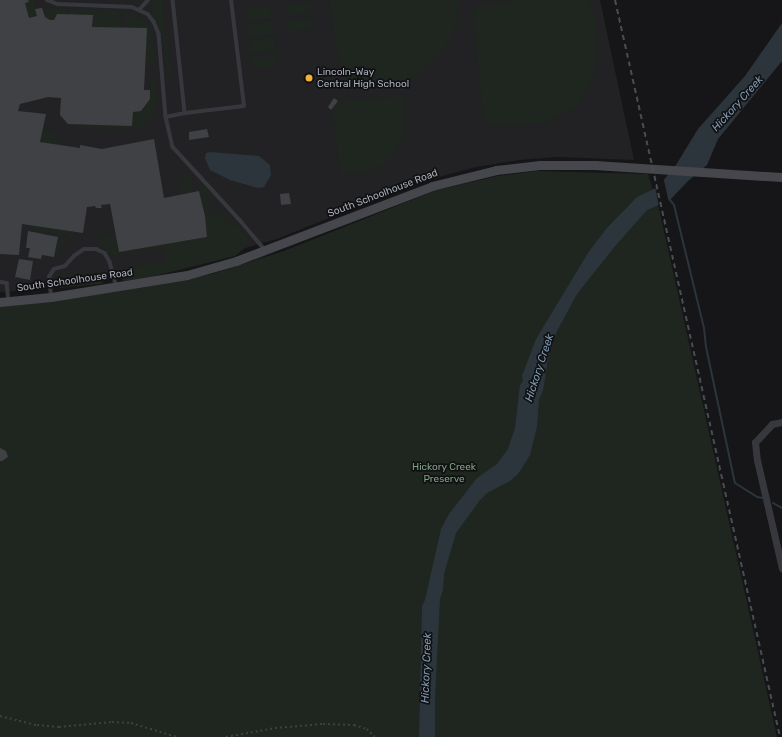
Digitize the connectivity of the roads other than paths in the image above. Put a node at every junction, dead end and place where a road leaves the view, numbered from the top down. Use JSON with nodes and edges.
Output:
{"nodes":[{"id":1,"x":47,"y":0,"type":"edge"},
{"id":2,"x":148,"y":0,"type":"edge"},
{"id":3,"x":173,"y":0,"type":"edge"},
{"id":4,"x":232,"y":0,"type":"edge"},
{"id":5,"x":140,"y":9,"type":"junction"},
{"id":6,"x":186,"y":113,"type":"junction"},
{"id":7,"x":166,"y":118,"type":"junction"},
{"id":8,"x":782,"y":177,"type":"edge"},
{"id":9,"x":265,"y":250,"type":"junction"},
{"id":10,"x":0,"y":282,"type":"edge"},
{"id":11,"x":116,"y":286,"type":"junction"},
{"id":12,"x":51,"y":297,"type":"junction"},
{"id":13,"x":5,"y":301,"type":"edge"},
{"id":14,"x":782,"y":422,"type":"edge"},
{"id":15,"x":782,"y":568,"type":"edge"}],
"edges":[{"from":1,"to":5,"type":"lane"},
{"from":2,"to":5,"type":"lane"},
{"from":3,"to":6,"type":"lane"},
{"from":4,"to":6,"type":"lane"},
{"from":5,"to":7,"type":"lane"},
{"from":6,"to":7,"type":"lane"},
{"from":7,"to":9,"type":"lane"},
{"from":8,"to":9,"type":"street","name":"South Schoolhouse Road"},
{"from":9,"to":11,"type":"street","name":"South Schoolhouse Road"},
{"from":10,"to":13,"type":"lane"},
{"from":11,"to":12,"type":"street","name":"South Schoolhouse Road"},
{"from":11,"to":12,"type":"lane"},
{"from":12,"to":13,"type":"street","name":"South Schoolhouse Road"},
{"from":14,"to":15,"type":"street"}]}
